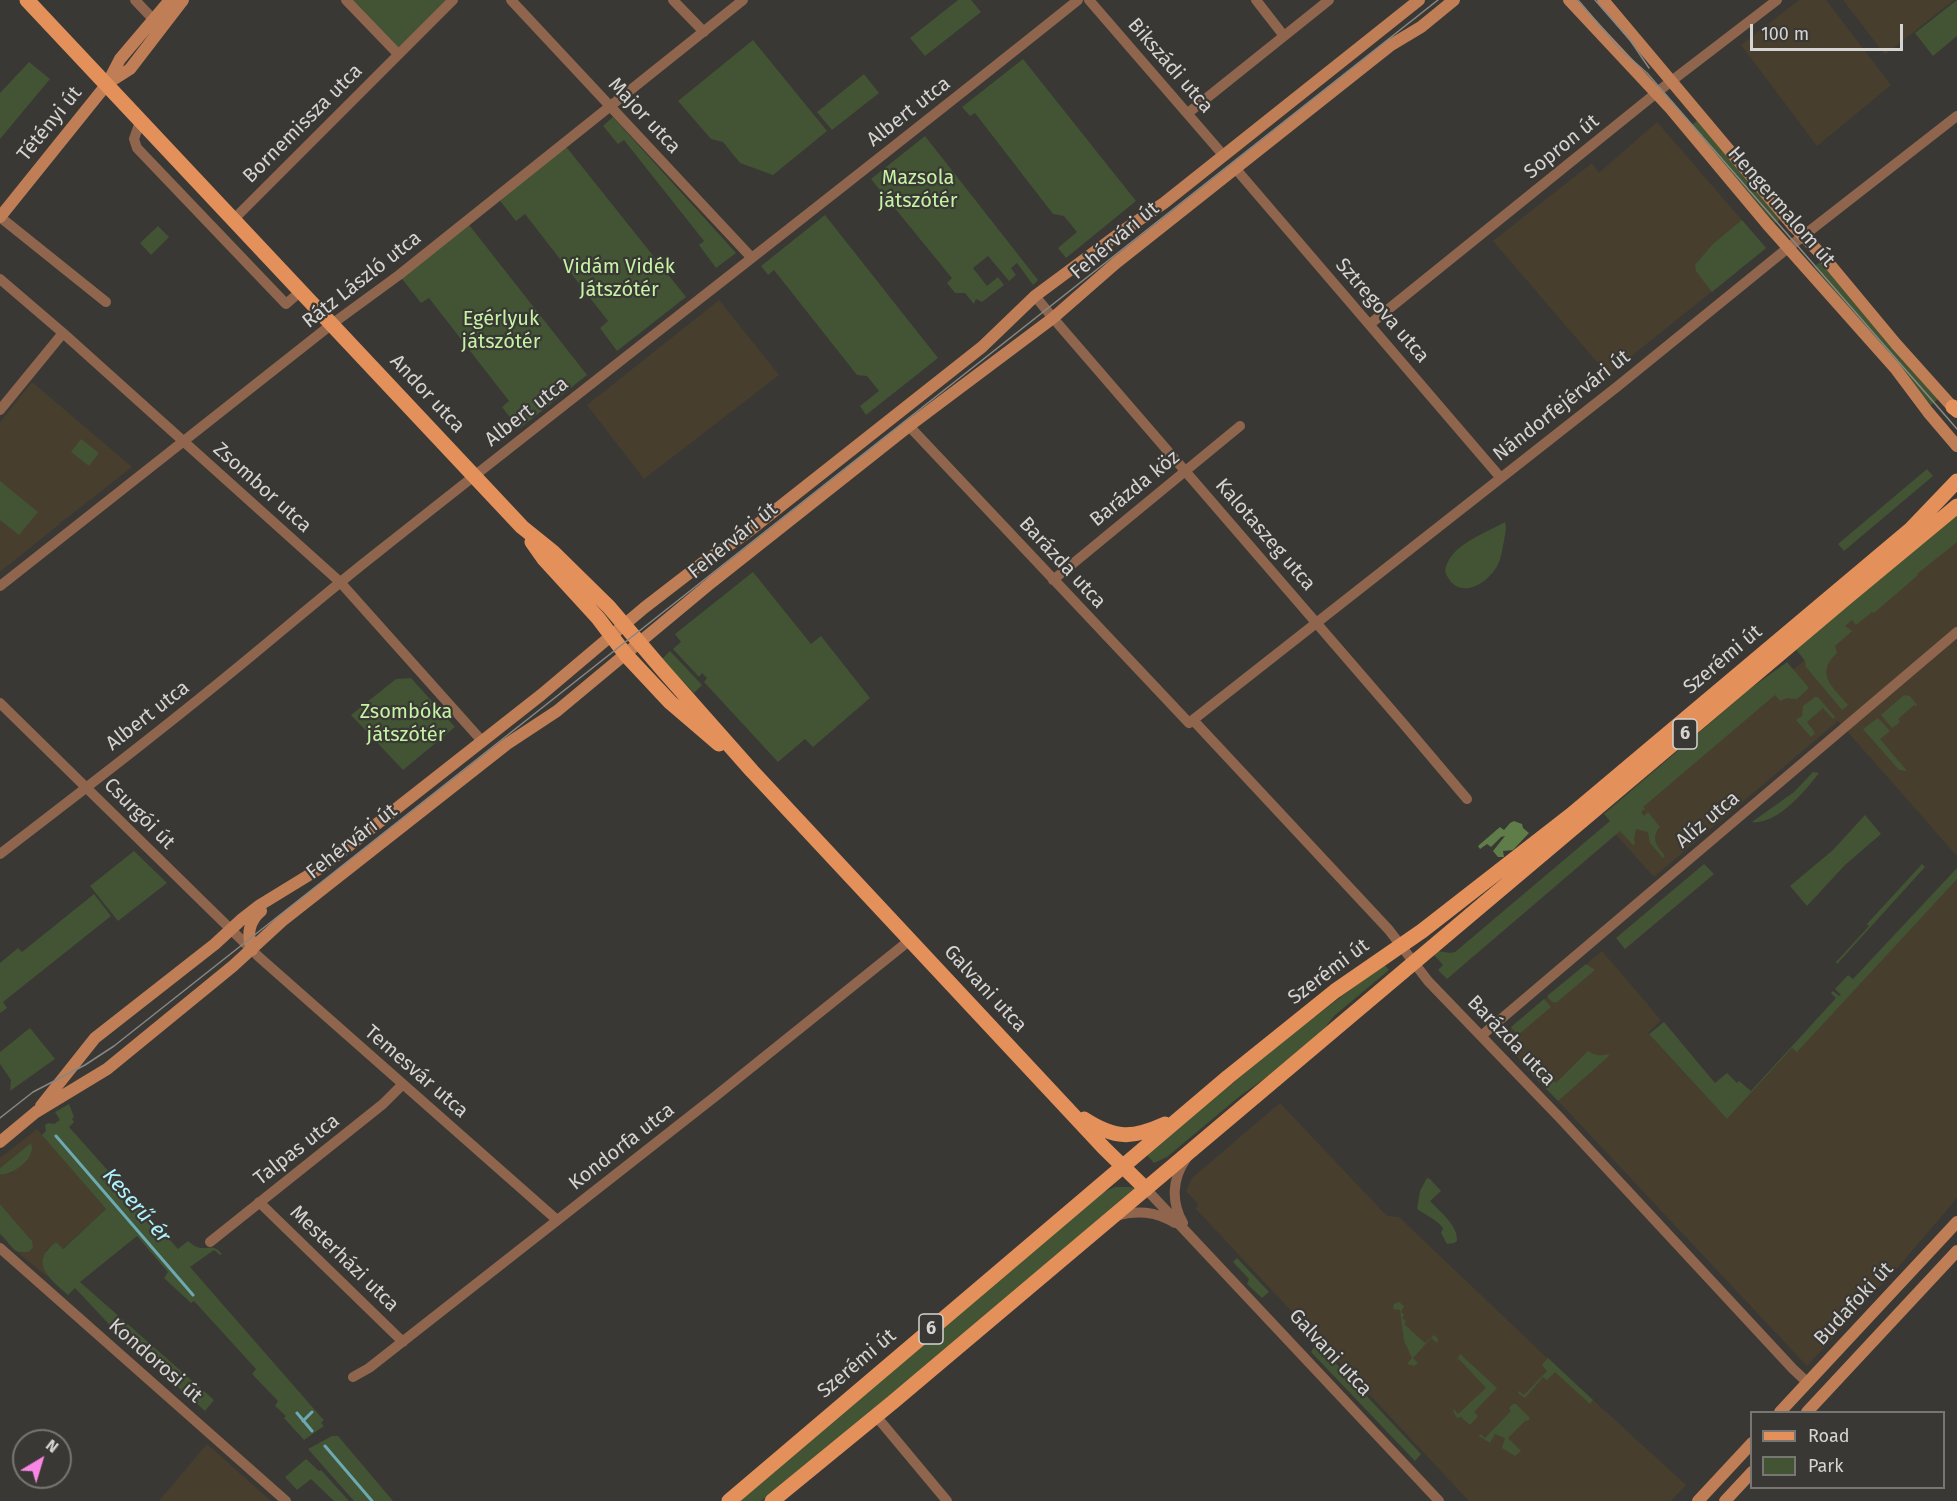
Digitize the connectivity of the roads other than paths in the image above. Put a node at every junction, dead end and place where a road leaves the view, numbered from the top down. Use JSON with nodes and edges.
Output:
{"nodes":[{"id":1,"x":27,"y":0,"type":"edge"},
{"id":2,"x":135,"y":0,"type":"edge"},
{"id":3,"x":170,"y":0,"type":"edge"},
{"id":4,"x":183,"y":0,"type":"edge"},
{"id":5,"x":346,"y":0,"type":"edge"},
{"id":6,"x":453,"y":0,"type":"edge"},
{"id":7,"x":511,"y":0,"type":"edge"},
{"id":8,"x":673,"y":0,"type":"edge"},
{"id":9,"x":743,"y":0,"type":"edge"},
{"id":10,"x":1078,"y":0,"type":"edge"},
{"id":11,"x":1089,"y":0,"type":"edge"},
{"id":12,"x":1256,"y":0,"type":"edge"},
{"id":13,"x":1329,"y":0,"type":"edge"},
{"id":14,"x":1419,"y":0,"type":"edge"},
{"id":15,"x":1454,"y":0,"type":"edge"},
{"id":16,"x":1569,"y":0,"type":"edge"},
{"id":17,"x":1603,"y":0,"type":"edge"},
{"id":18,"x":1778,"y":0,"type":"edge"},
{"id":19,"x":153,"y":19,"type":"junction"},
{"id":20,"x":704,"y":32,"type":"junction"},
{"id":21,"x":1284,"y":36,"type":"junction"},
{"id":22,"x":398,"y":54,"type":"junction"},
{"id":23,"x":1672,"y":81,"type":"junction"},
{"id":24,"x":108,"y":84,"type":"junction"},
{"id":25,"x":1657,"y":93,"type":"junction"},
{"id":26,"x":611,"y":106,"type":"junction"},
{"id":27,"x":1188,"y":113,"type":"junction"},
{"id":28,"x":1957,"y":116,"type":"edge"},
{"id":29,"x":141,"y":119,"type":"junction"},
{"id":30,"x":1224,"y":156,"type":"junction"},
{"id":31,"x":1235,"y":168,"type":"junction"},
{"id":32,"x":0,"y":217,"type":"edge"},
{"id":33,"x":234,"y":219,"type":"junction"},
{"id":34,"x":1802,"y":236,"type":"junction"},
{"id":35,"x":1789,"y":247,"type":"junction"},
{"id":36,"x":751,"y":258,"type":"junction"},
{"id":37,"x":0,"y":279,"type":"edge"},
{"id":38,"x":301,"y":291,"type":"junction"},
{"id":39,"x":1035,"y":296,"type":"junction"},
{"id":40,"x":106,"y":302,"type":"dead end"},
{"id":41,"x":1053,"y":318,"type":"junction"},
{"id":42,"x":332,"y":324,"type":"junction"},
{"id":43,"x":1370,"y":324,"type":"junction"},
{"id":44,"x":63,"y":333,"type":"junction"},
{"id":45,"x":1956,"y":409,"type":"edge"},
{"id":46,"x":0,"y":410,"type":"edge"},
{"id":47,"x":909,"y":426,"type":"junction"},
{"id":48,"x":1240,"y":426,"type":"dead end"},
{"id":49,"x":183,"y":442,"type":"junction"},
{"id":50,"x":1957,"y":446,"type":"edge"},
{"id":51,"x":1185,"y":470,"type":"junction"},
{"id":52,"x":475,"y":476,"type":"junction"},
{"id":53,"x":1500,"y":477,"type":"junction"},
{"id":54,"x":1957,"y":482,"type":"edge"},
{"id":55,"x":1957,"y":506,"type":"edge"},
{"id":56,"x":522,"y":527,"type":"junction"},
{"id":57,"x":1053,"y":580,"type":"junction"},
{"id":58,"x":340,"y":582,"type":"junction"},
{"id":59,"x":0,"y":586,"type":"edge"},
{"id":60,"x":1316,"y":622,"type":"junction"},
{"id":61,"x":624,"y":624,"type":"junction"},
{"id":62,"x":1957,"y":632,"type":"edge"},
{"id":63,"x":611,"y":635,"type":"junction"},
{"id":64,"x":640,"y":643,"type":"junction"},
{"id":65,"x":626,"y":655,"type":"junction"},
{"id":66,"x":0,"y":703,"type":"edge"},
{"id":67,"x":1191,"y":722,"type":"junction"},
{"id":68,"x":482,"y":741,"type":"junction"},
{"id":69,"x":752,"y":771,"type":"junction"},
{"id":70,"x":87,"y":788,"type":"junction"},
{"id":71,"x":1467,"y":799,"type":"dead end"},
{"id":72,"x":0,"y":854,"type":"edge"},
{"id":73,"x":287,"y":890,"type":"junction"},
{"id":74,"x":231,"y":929,"type":"junction"},
{"id":75,"x":910,"y":940,"type":"junction"},
{"id":76,"x":1401,"y":945,"type":"junction"},
{"id":77,"x":252,"y":950,"type":"junction"},
{"id":78,"x":1414,"y":963,"type":"junction"},
{"id":79,"x":1481,"y":1036,"type":"junction"},
{"id":80,"x":403,"y":1084,"type":"junction"},
{"id":81,"x":1068,"y":1108,"type":"junction"},
{"id":82,"x":36,"y":1112,"type":"junction"},
{"id":83,"x":1176,"y":1120,"type":"junction"},
{"id":84,"x":0,"y":1142,"type":"edge"},
{"id":85,"x":1192,"y":1151,"type":"junction"},
{"id":86,"x":1124,"y":1168,"type":"junction"},
{"id":87,"x":1146,"y":1189,"type":"junction"},
{"id":88,"x":259,"y":1202,"type":"junction"},
{"id":89,"x":1112,"y":1217,"type":"junction"},
{"id":90,"x":557,"y":1220,"type":"junction"},
{"id":91,"x":1957,"y":1222,"type":"edge"},
{"id":92,"x":1957,"y":1233,"type":"edge"},
{"id":93,"x":1189,"y":1234,"type":"junction"},
{"id":94,"x":1943,"y":1238,"type":"junction"},
{"id":95,"x":210,"y":1242,"type":"dead end"},
{"id":96,"x":0,"y":1248,"type":"edge"},
{"id":97,"x":1957,"y":1251,"type":"edge"},
{"id":98,"x":403,"y":1342,"type":"junction"},
{"id":99,"x":353,"y":1377,"type":"dead end"},
{"id":100,"x":1808,"y":1383,"type":"junction"},
{"id":101,"x":1822,"y":1396,"type":"junction"},
{"id":102,"x":1782,"y":1411,"type":"edge"},
{"id":103,"x":1809,"y":1411,"type":"edge"},
{"id":104,"x":876,"y":1416,"type":"junction"},
{"id":105,"x":1750,"y":1445,"type":"edge"},
{"id":106,"x":1750,"y":1474,"type":"edge"},
{"id":107,"x":286,"y":1501,"type":"edge"},
{"id":108,"x":729,"y":1501,"type":"edge"},
{"id":109,"x":772,"y":1501,"type":"edge"},
{"id":110,"x":947,"y":1501,"type":"edge"},
{"id":111,"x":1439,"y":1501,"type":"edge"},
{"id":112,"x":1698,"y":1501,"type":"edge"},
{"id":113,"x":1725,"y":1501,"type":"edge"}],
"edges":[{"from":1,"to":24,"type":"main road","name":"Andor utca"},
{"from":2,"to":19,"type":"street"},
{"from":3,"to":19,"type":"street","name":"Tétényi út"},
{"from":4,"to":24,"type":"street","name":"Tétényi út"},
{"from":5,"to":22,"type":"street"},
{"from":6,"to":22,"type":"street","name":"Bornemissza utca"},
{"from":7,"to":26,"type":"street","name":"Major utca"},
{"from":8,"to":20,"type":"street"},
{"from":9,"to":20,"type":"street","name":"Rátz László utca"},
{"from":10,"to":36,"type":"street","name":"Albert utca"},
{"from":11,"to":27,"type":"street","name":"Bikszádi utca"},
{"from":12,"to":21,"type":"street"},
{"from":13,"to":21,"type":"street"},
{"from":14,"to":30,"type":"street","name":"Fehérvári út"},
{"from":15,"to":31,"type":"street","name":"Fehérvári út"},
{"from":16,"to":25,"type":"street","name":"Hengermalom út"},
{"from":17,"to":23,"type":"street","name":"Hengermalom út"},
{"from":18,"to":23,"type":"street","name":"Sopron út"},
{"from":19,"to":24,"type":"street","name":"Tétényi út"},
{"from":20,"to":26,"type":"street","name":"Rátz László utca"},
{"from":21,"to":27,"type":"street"},
{"from":22,"to":33,"type":"street","name":"Bornemissza utca"},
{"from":23,"to":25,"type":"street","name":"Sopron út"},
{"from":23,"to":34,"type":"street","name":"Hengermalom út"},
{"from":24,"to":29,"type":"main road","name":"Andor utca"},
{"from":24,"to":32,"type":"street","name":"Tétényi út"},
{"from":25,"to":35,"type":"street","name":"Hengermalom út"},
{"from":25,"to":43,"type":"street","name":"Sopron út"},
{"from":26,"to":36,"type":"street","name":"Major utca"},
{"from":26,"to":42,"type":"street","name":"Rátz László utca"},
{"from":27,"to":30,"type":"street","name":"Bikszádi utca"},
{"from":28,"to":34,"type":"street","name":"Nándorfejérvári út"},
{"from":29,"to":33,"type":"main road","name":"Andor utca"},
{"from":29,"to":38,"type":"street"},
{"from":30,"to":39,"type":"street","name":"Fehérvári út"},
{"from":31,"to":41,"type":"street","name":"Fehérvári út"},
{"from":31,"to":43,"type":"street","name":"Sztregova utca"},
{"from":32,"to":40,"type":"street"},
{"from":33,"to":38,"type":"main road","name":"Andor utca"},
{"from":34,"to":35,"type":"street","name":"Nándorfejérvári út"},
{"from":34,"to":45,"type":"street","name":"Hengermalom út"},
{"from":35,"to":50,"type":"street","name":"Hengermalom út"},
{"from":35,"to":53,"type":"street","name":"Nándorfejérvári út"},
{"from":36,"to":52,"type":"street","name":"Albert utca"},
{"from":37,"to":44,"type":"street","name":"Zsombor utca"},
{"from":38,"to":42,"type":"main road","name":"Andor utca"},
{"from":39,"to":41,"type":"street","name":"Kalotaszeg utca"},
{"from":39,"to":61,"type":"street","name":"Fehérvári út"},
{"from":41,"to":47,"type":"street","name":"Fehérvári út"},
{"from":41,"to":51,"type":"street","name":"Kalotaszeg utca"},
{"from":42,"to":49,"type":"street","name":"Rátz László utca"},
{"from":42,"to":52,"type":"main road","name":"Andor utca"},
{"from":43,"to":53,"type":"street","name":"Sztregova utca"},
{"from":44,"to":46,"type":"street"},
{"from":44,"to":49,"type":"street","name":"Zsombor utca"},
{"from":47,"to":57,"type":"street","name":"Barázda utca"},
{"from":47,"to":64,"type":"street","name":"Fehérvári út"},
{"from":48,"to":51,"type":"street","name":"Barázda köz"},
{"from":49,"to":58,"type":"street","name":"Zsombor utca"},
{"from":49,"to":59,"type":"street","name":"Rátz László utca"},
{"from":51,"to":57,"type":"street","name":"Barázda köz"},
{"from":51,"to":60,"type":"street","name":"Kalotaszeg utca"},
{"from":52,"to":56,"type":"main road","name":"Andor utca"},
{"from":52,"to":58,"type":"street","name":"Albert utca"},
{"from":53,"to":60,"type":"street","name":"Nándorfejérvári út"},
{"from":54,"to":76,"type":"main road","name":"Szerémi út","number":"6"},
{"from":55,"to":78,"type":"main road","name":"Szerémi út","number":"6"},
{"from":56,"to":61,"type":"main road","name":"Andor utca"},
{"from":56,"to":63,"type":"main road","name":"Andor utca"},
{"from":57,"to":67,"type":"street","name":"Barázda utca"},
{"from":58,"to":68,"type":"street","name":"Zsombor utca"},
{"from":58,"to":70,"type":"street","name":"Albert utca"},
{"from":60,"to":67,"type":"street","name":"Nándorfejérvári út"},
{"from":60,"to":71,"type":"street","name":"Kalotaszeg utca"},
{"from":61,"to":63,"type":"street","name":"Fehérvári út"},
{"from":61,"to":64,"type":"main road","name":"Andor utca"},
{"from":62,"to":79,"type":"street","name":"Alíz utca"},
{"from":63,"to":65,"type":"main road","name":"Andor utca"},
{"from":63,"to":68,"type":"street","name":"Fehérvári út"},
{"from":64,"to":65,"type":"street","name":"Fehérvári út"},
{"from":64,"to":69,"type":"main road","name":"Galvani utca"},
{"from":65,"to":69,"type":"main road","name":"Galvani utca"},
{"from":65,"to":77,"type":"street","name":"Fehérvári út"},
{"from":66,"to":70,"type":"street","name":"Csurgói út"},
{"from":67,"to":76,"type":"street","name":"Barázda utca"},
{"from":68,"to":73,"type":"street","name":"Fehérvári út"},
{"from":69,"to":75,"type":"main road","name":"Galvani utca"},
{"from":70,"to":72,"type":"street","name":"Albert utca"},
{"from":70,"to":74,"type":"street","name":"Csurgói út"},
{"from":73,"to":74,"type":"street","name":"Fehérvári út"},
{"from":73,"to":77,"type":"street"},
{"from":74,"to":77,"type":"street","name":"Csurgói út"},
{"from":74,"to":82,"type":"street","name":"Fehérvári út"},
{"from":75,"to":81,"type":"main road","name":"Galvani utca"},
{"from":75,"to":90,"type":"street","name":"Kondorfa utca"},
{"from":76,"to":78,"type":"street","name":"Barázda utca"},
{"from":76,"to":83,"type":"main road","name":"Szerémi út","number":"6"},
{"from":77,"to":80,"type":"street","name":"Temesvár utca"},
{"from":77,"to":82,"type":"street","name":"Fehérvári út"},
{"from":78,"to":79,"type":"street","name":"Barázda utca"},
{"from":78,"to":85,"type":"main road","name":"Szerémi út","number":"6"},
{"from":79,"to":100,"type":"street","name":"Barázda utca"},
{"from":80,"to":88,"type":"street","name":"Talpas utca"},
{"from":80,"to":90,"type":"street","name":"Temesvár utca"},
{"from":81,"to":83,"type":"main road"},
{"from":81,"to":86,"type":"main road","name":"Galvani utca"},
{"from":82,"to":84,"type":"street","name":"Fehérvári út"},
{"from":83,"to":86,"type":"main road","name":"Szerémi út","number":"6"},
{"from":85,"to":87,"type":"main road","name":"Szerémi út","number":"6"},
{"from":85,"to":93,"type":"street","name":"Galvani utca"},
{"from":86,"to":87,"type":"main road","name":"Galvani utca"},
{"from":86,"to":108,"type":"main road","name":"Szerémi út","number":"6"},
{"from":87,"to":89,"type":"main road","name":"Szerémi út","number":"6"},
{"from":87,"to":93,"type":"street","name":"Galvani utca"},
{"from":88,"to":95,"type":"street","name":"Talpas utca"},
{"from":88,"to":98,"type":"street","name":"Mesterházi utca"},
{"from":89,"to":93,"type":"street","name":"Galvani utca"},
{"from":89,"to":104,"type":"main road","name":"Szerémi út","number":"6"},
{"from":90,"to":98,"type":"street","name":"Kondorfa utca"},
{"from":91,"to":94,"type":"street","name":"Budafoki út"},
{"from":92,"to":94,"type":"street"},
{"from":93,"to":111,"type":"street","name":"Galvani utca"},
{"from":94,"to":100,"type":"street","name":"Budafoki út"},
{"from":96,"to":107,"type":"street","name":"Kondorosi út"},
{"from":97,"to":101,"type":"street","name":"Budafoki út"},
{"from":98,"to":99,"type":"street","name":"Kondorfa utca"},
{"from":100,"to":101,"type":"street"},
{"from":100,"to":102,"type":"street","name":"Budafoki út"},
{"from":101,"to":103,"type":"street","name":"Budafoki út"},
{"from":104,"to":109,"type":"main road","name":"Szerémi út","number":"6"},
{"from":104,"to":110,"type":"street"},
{"from":105,"to":112,"type":"street"},
{"from":106,"to":113,"type":"street"}]}
